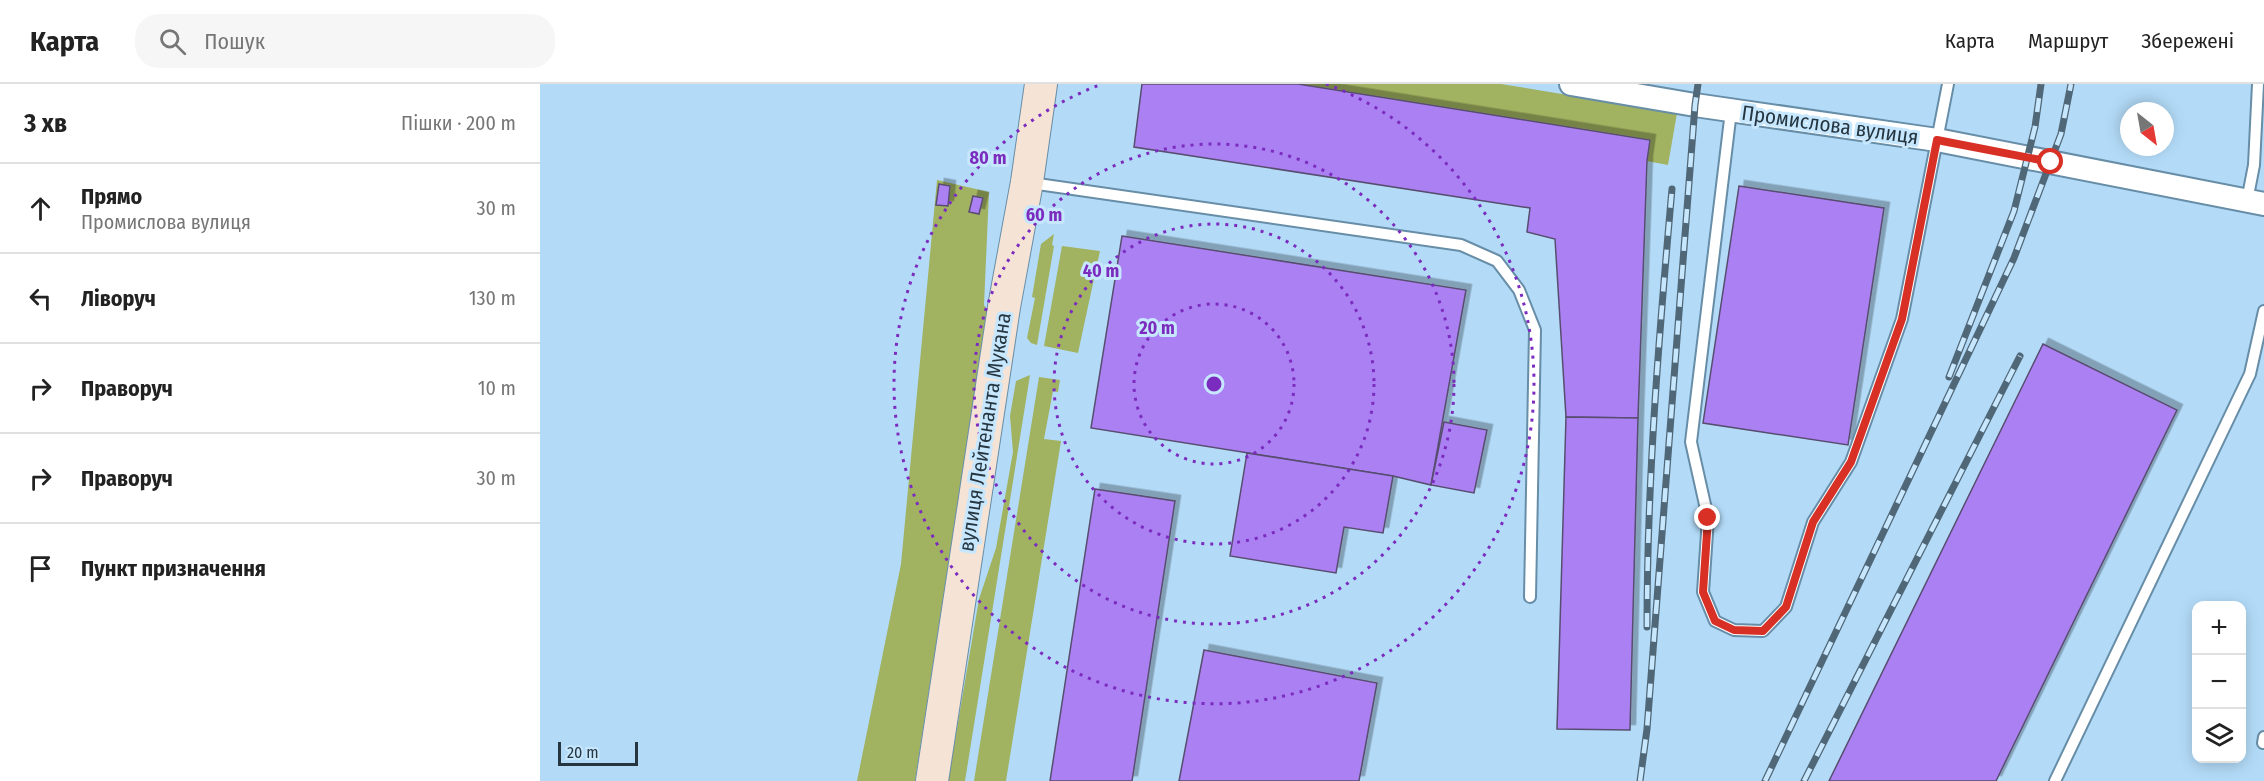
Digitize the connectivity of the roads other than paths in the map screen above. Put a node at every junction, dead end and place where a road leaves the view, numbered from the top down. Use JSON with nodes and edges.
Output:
{"nodes":[{"id":1,"x":1041,"y":84,"type":"edge"},
{"id":2,"x":1571,"y":84,"type":"edge"},
{"id":3,"x":1948,"y":84,"type":"edge"},
{"id":4,"x":2258,"y":84,"type":"edge"},
{"id":5,"x":1731,"y":111,"type":"junction"},
{"id":6,"x":1937,"y":140,"type":"junction"},
{"id":7,"x":1028,"y":182,"type":"junction"},
{"id":8,"x":2255,"y":203,"type":"edge"},
{"id":9,"x":2264,"y":311,"type":"edge"},
{"id":10,"x":1530,"y":597,"type":"dead end"},
{"id":11,"x":932,"y":781,"type":"edge"},
{"id":12,"x":2055,"y":781,"type":"edge"}],
"edges":[{"from":1,"to":7,"type":"main road","name":"вулиця Лейтенанта Мукана"},
{"from":2,"to":5,"type":"street","name":"Промислова вулиця"},
{"from":3,"to":6,"type":"lane"},
{"from":4,"to":8,"type":"lane"},
{"from":5,"to":6,"type":"street","name":"Промислова вулиця"},
{"from":5,"to":6,"type":"lane"},
{"from":6,"to":8,"type":"street","name":"Промислова вулиця"},
{"from":7,"to":10,"type":"lane"},
{"from":7,"to":11,"type":"main road","name":"вулиця Лейтенанта Мукана"},
{"from":9,"to":12,"type":"lane"}]}
